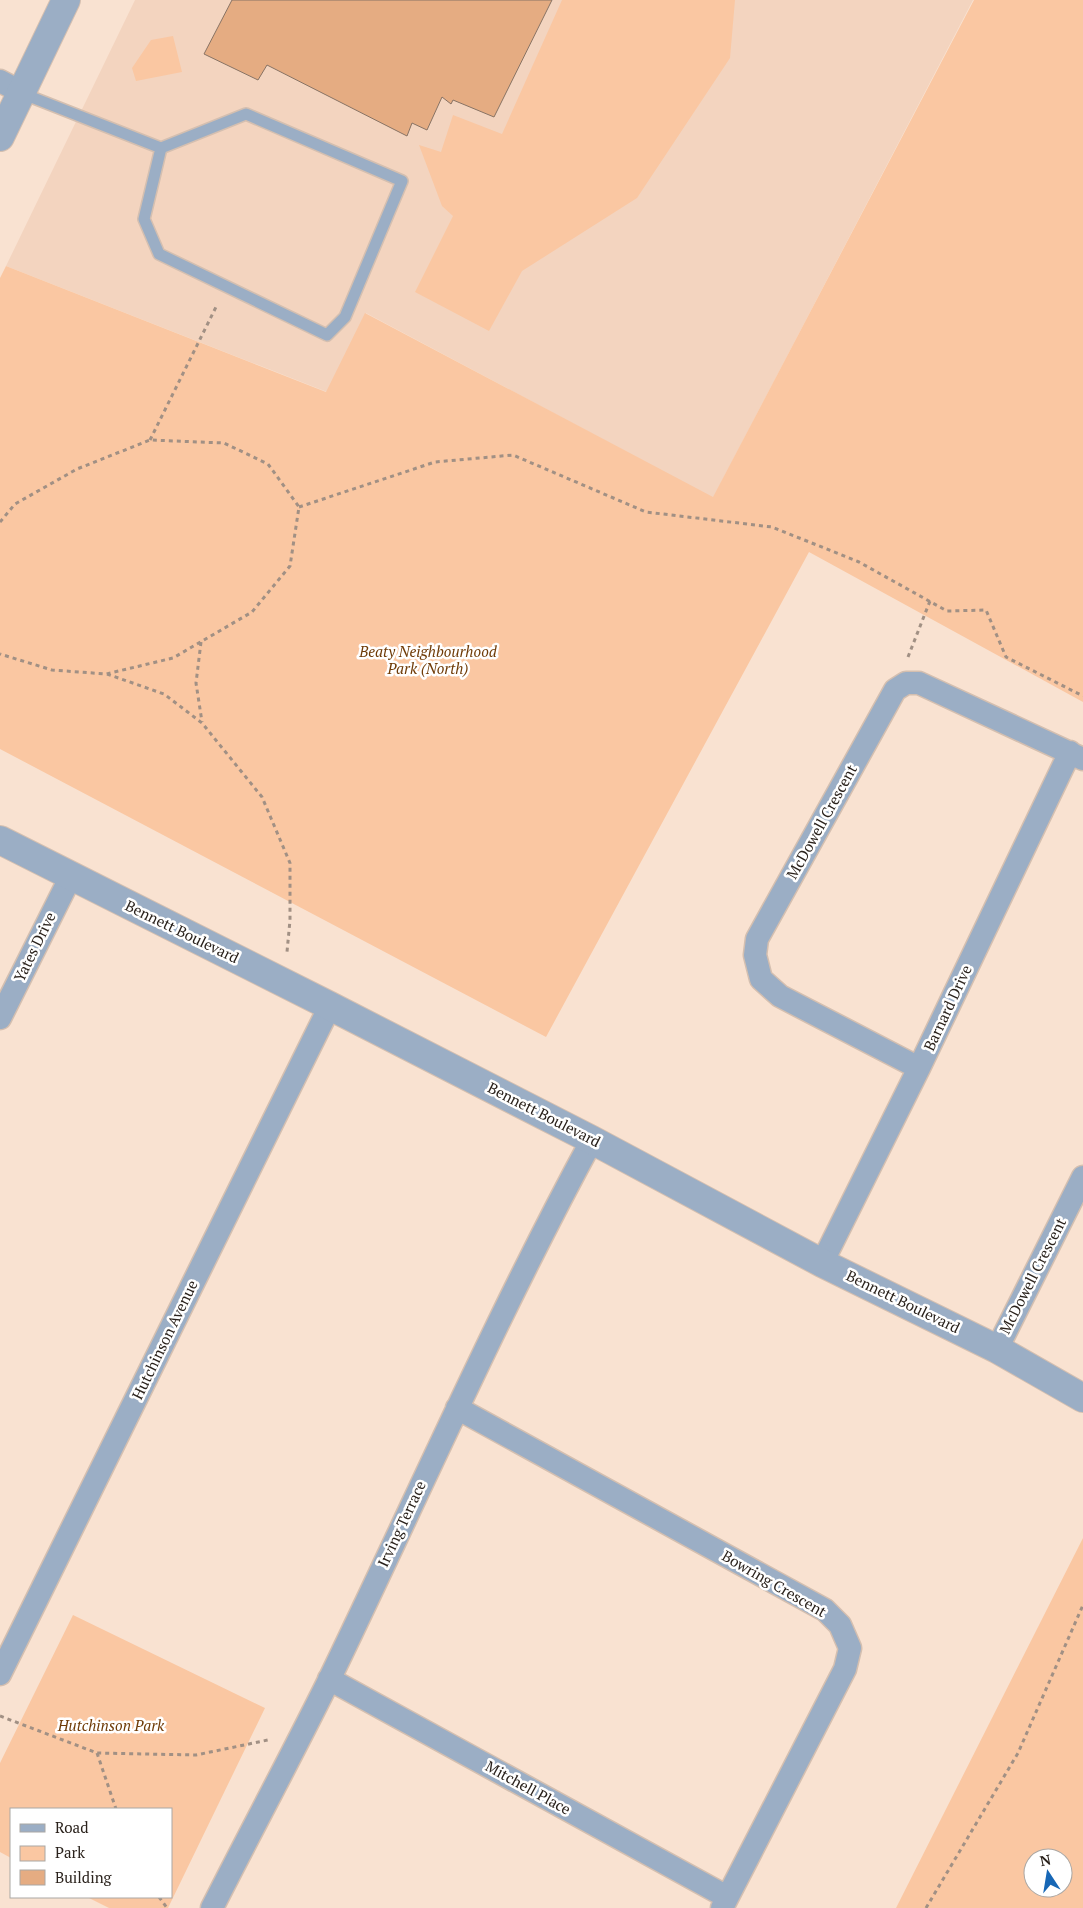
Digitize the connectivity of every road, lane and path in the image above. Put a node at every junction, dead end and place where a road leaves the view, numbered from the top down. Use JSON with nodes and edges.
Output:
{"nodes":[{"id":1,"x":66,"y":0,"type":"edge"},
{"id":2,"x":10,"y":87,"type":"edge"},
{"id":3,"x":0,"y":137,"type":"edge"},
{"id":4,"x":161,"y":148,"type":"junction"},
{"id":5,"x":226,"y":287,"type":"junction"},
{"id":6,"x":150,"y":440,"type":"junction"},
{"id":7,"x":299,"y":507,"type":"junction"},
{"id":8,"x":0,"y":522,"type":"edge"},
{"id":9,"x":930,"y":601,"type":"junction"},
{"id":10,"x":201,"y":642,"type":"junction"},
{"id":11,"x":0,"y":654,"type":"edge"},
{"id":12,"x":106,"y":674,"type":"junction"},
{"id":13,"x":895,"y":690,"type":"junction"},
{"id":14,"x":1083,"y":696,"type":"edge"},
{"id":15,"x":202,"y":723,"type":"junction"},
{"id":16,"x":1076,"y":755,"type":"edge"},
{"id":17,"x":0,"y":840,"type":"edge"},
{"id":18,"x":70,"y":876,"type":"junction"},
{"id":19,"x":284,"y":983,"type":"junction"},
{"id":20,"x":330,"y":1006,"type":"junction"},
{"id":21,"x":0,"y":1018,"type":"edge"},
{"id":22,"x":919,"y":1068,"type":"junction"},
{"id":23,"x":592,"y":1140,"type":"junction"},
{"id":24,"x":1083,"y":1178,"type":"edge"},
{"id":25,"x":822,"y":1263,"type":"junction"},
{"id":26,"x":997,"y":1349,"type":"junction"},
{"id":27,"x":1083,"y":1398,"type":"edge"},
{"id":28,"x":457,"y":1408,"type":"junction"},
{"id":29,"x":1083,"y":1605,"type":"edge"},
{"id":30,"x":0,"y":1674,"type":"edge"},
{"id":31,"x":329,"y":1679,"type":"junction"},
{"id":32,"x":0,"y":1716,"type":"edge"},
{"id":33,"x":301,"y":1733,"type":"junction"},
{"id":34,"x":97,"y":1753,"type":"junction"},
{"id":35,"x":116,"y":1808,"type":"edge"},
{"id":36,"x":725,"y":1903,"type":"edge"},
{"id":37,"x":212,"y":1908,"type":"edge"},
{"id":38,"x":926,"y":1908,"type":"edge"}],
"edges":[{"from":1,"to":2,"type":"street"},
{"from":2,"to":3,"type":"street"},
{"from":2,"to":4,"type":"lane"},
{"from":4,"to":5,"type":"lane"},
{"from":4,"to":5,"type":"lane"},
{"from":5,"to":6,"type":"path"},
{"from":6,"to":7,"type":"path"},
{"from":6,"to":8,"type":"path"},
{"from":7,"to":9,"type":"path"},
{"from":7,"to":10,"type":"path"},
{"from":9,"to":13,"type":"path"},
{"from":9,"to":14,"type":"path"},
{"from":10,"to":12,"type":"path"},
{"from":10,"to":15,"type":"path"},
{"from":11,"to":12,"type":"path"},
{"from":12,"to":15,"type":"path"},
{"from":13,"to":16,"type":"street"},
{"from":13,"to":22,"type":"street","name":"McDowell Crescent"},
{"from":15,"to":19,"type":"path"},
{"from":16,"to":22,"type":"street","name":"Barnard Drive"},
{"from":17,"to":18,"type":"street","name":"Bennett Boulevard"},
{"from":18,"to":19,"type":"street","name":"Bennett Boulevard"},
{"from":18,"to":21,"type":"street","name":"Yates Drive"},
{"from":19,"to":20,"type":"street","name":"Bennett Boulevard"},
{"from":20,"to":23,"type":"street","name":"Bennett Boulevard"},
{"from":20,"to":30,"type":"street","name":"Hutchinson Avenue"},
{"from":22,"to":25,"type":"street","name":"Barnard Drive"},
{"from":23,"to":25,"type":"street","name":"Bennett Boulevard"},
{"from":23,"to":28,"type":"street","name":"Irving Terrace"},
{"from":24,"to":26,"type":"street","name":"McDowell Crescent"},
{"from":25,"to":26,"type":"street","name":"Bennett Boulevard"},
{"from":26,"to":27,"type":"street","name":"Bennett Boulevard"},
{"from":28,"to":31,"type":"street","name":"Irving Terrace"},
{"from":28,"to":36,"type":"street","name":"Bowring Crescent"},
{"from":29,"to":38,"type":"path"},
{"from":31,"to":33,"type":"street","name":"Irving Terrace"},
{"from":31,"to":36,"type":"street","name":"Mitchell Place"},
{"from":32,"to":34,"type":"path"},
{"from":33,"to":34,"type":"path"},
{"from":33,"to":37,"type":"street","name":"Irving Terrace"},
{"from":34,"to":35,"type":"path"}]}
